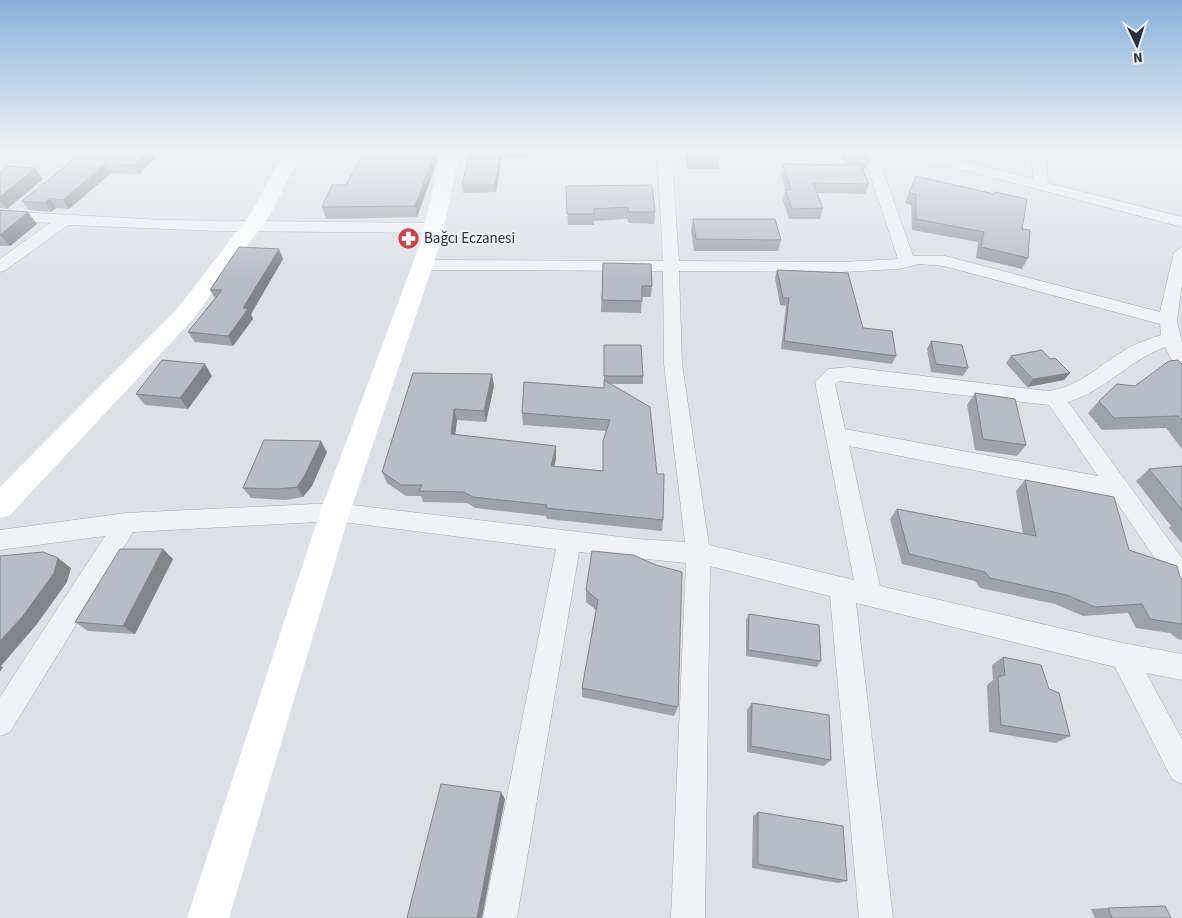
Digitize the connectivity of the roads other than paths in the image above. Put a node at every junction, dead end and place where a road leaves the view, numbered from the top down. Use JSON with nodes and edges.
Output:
{"nodes":[{"id":1,"x":271,"y":194,"type":"edge"},
{"id":2,"x":442,"y":194,"type":"edge"},
{"id":3,"x":667,"y":194,"type":"edge"},
{"id":4,"x":883,"y":194,"type":"edge"},
{"id":5,"x":1072,"y":194,"type":"edge"},
{"id":6,"x":24,"y":204,"type":"edge"},
{"id":7,"x":5,"y":215,"type":"edge"},
{"id":8,"x":65,"y":220,"type":"junction"},
{"id":9,"x":1182,"y":222,"type":"edge"},
{"id":10,"x":251,"y":227,"type":"junction"},
{"id":11,"x":434,"y":228,"type":"junction"},
{"id":12,"x":1182,"y":252,"type":"edge"},
{"id":13,"x":907,"y":262,"type":"junction"},
{"id":14,"x":422,"y":265,"type":"junction"},
{"id":15,"x":671,"y":266,"type":"junction"},
{"id":16,"x":0,"y":267,"type":"edge"},
{"id":17,"x":1172,"y":318,"type":"edge"},
{"id":18,"x":1182,"y":361,"type":"edge"},
{"id":19,"x":1054,"y":397,"type":"junction"},
{"id":20,"x":835,"y":435,"type":"junction"},
{"id":21,"x":1119,"y":489,"type":"junction"},
{"id":22,"x":0,"y":506,"type":"edge"},
{"id":23,"x":335,"y":512,"type":"junction"},
{"id":24,"x":126,"y":523,"type":"junction"},
{"id":25,"x":0,"y":540,"type":"edge"},
{"id":26,"x":569,"y":540,"type":"junction"},
{"id":27,"x":698,"y":554,"type":"junction"},
{"id":28,"x":1182,"y":577,"type":"edge"},
{"id":29,"x":842,"y":589,"type":"junction"},
{"id":30,"x":870,"y":596,"type":"junction"},
{"id":31,"x":1123,"y":656,"type":"junction"},
{"id":32,"x":1182,"y":667,"type":"edge"},
{"id":33,"x":0,"y":722,"type":"edge"},
{"id":34,"x":1182,"y":769,"type":"edge"},
{"id":35,"x":208,"y":918,"type":"edge"},
{"id":36,"x":500,"y":918,"type":"edge"},
{"id":37,"x":688,"y":918,"type":"edge"},
{"id":38,"x":876,"y":918,"type":"edge"}],
"edges":[{"from":1,"to":10,"type":"street"},
{"from":2,"to":11,"type":"street"},
{"from":3,"to":15,"type":"street"},
{"from":4,"to":13,"type":"street"},
{"from":5,"to":9,"type":"street"},
{"from":6,"to":7,"type":"street"},
{"from":7,"to":8,"type":"street"},
{"from":8,"to":10,"type":"street"},
{"from":8,"to":16,"type":"street"},
{"from":10,"to":11,"type":"street"},
{"from":10,"to":22,"type":"street"},
{"from":11,"to":14,"type":"street"},
{"from":12,"to":17,"type":"street"},
{"from":13,"to":15,"type":"street"},
{"from":13,"to":17,"type":"street"},
{"from":14,"to":15,"type":"street"},
{"from":14,"to":23,"type":"street"},
{"from":15,"to":27,"type":"street"},
{"from":17,"to":18,"type":"street"},
{"from":17,"to":19,"type":"street"},
{"from":19,"to":20,"type":"street"},
{"from":19,"to":21,"type":"street"},
{"from":20,"to":21,"type":"street"},
{"from":20,"to":30,"type":"street"},
{"from":21,"to":28,"type":"street"},
{"from":23,"to":24,"type":"street"},
{"from":23,"to":26,"type":"street"},
{"from":23,"to":35,"type":"street"},
{"from":24,"to":25,"type":"street"},
{"from":24,"to":33,"type":"street"},
{"from":26,"to":27,"type":"street"},
{"from":26,"to":36,"type":"street"},
{"from":27,"to":29,"type":"street"},
{"from":27,"to":37,"type":"street"},
{"from":29,"to":30,"type":"street"},
{"from":29,"to":38,"type":"street"},
{"from":30,"to":31,"type":"street"},
{"from":31,"to":32,"type":"street"},
{"from":31,"to":34,"type":"street"}]}
